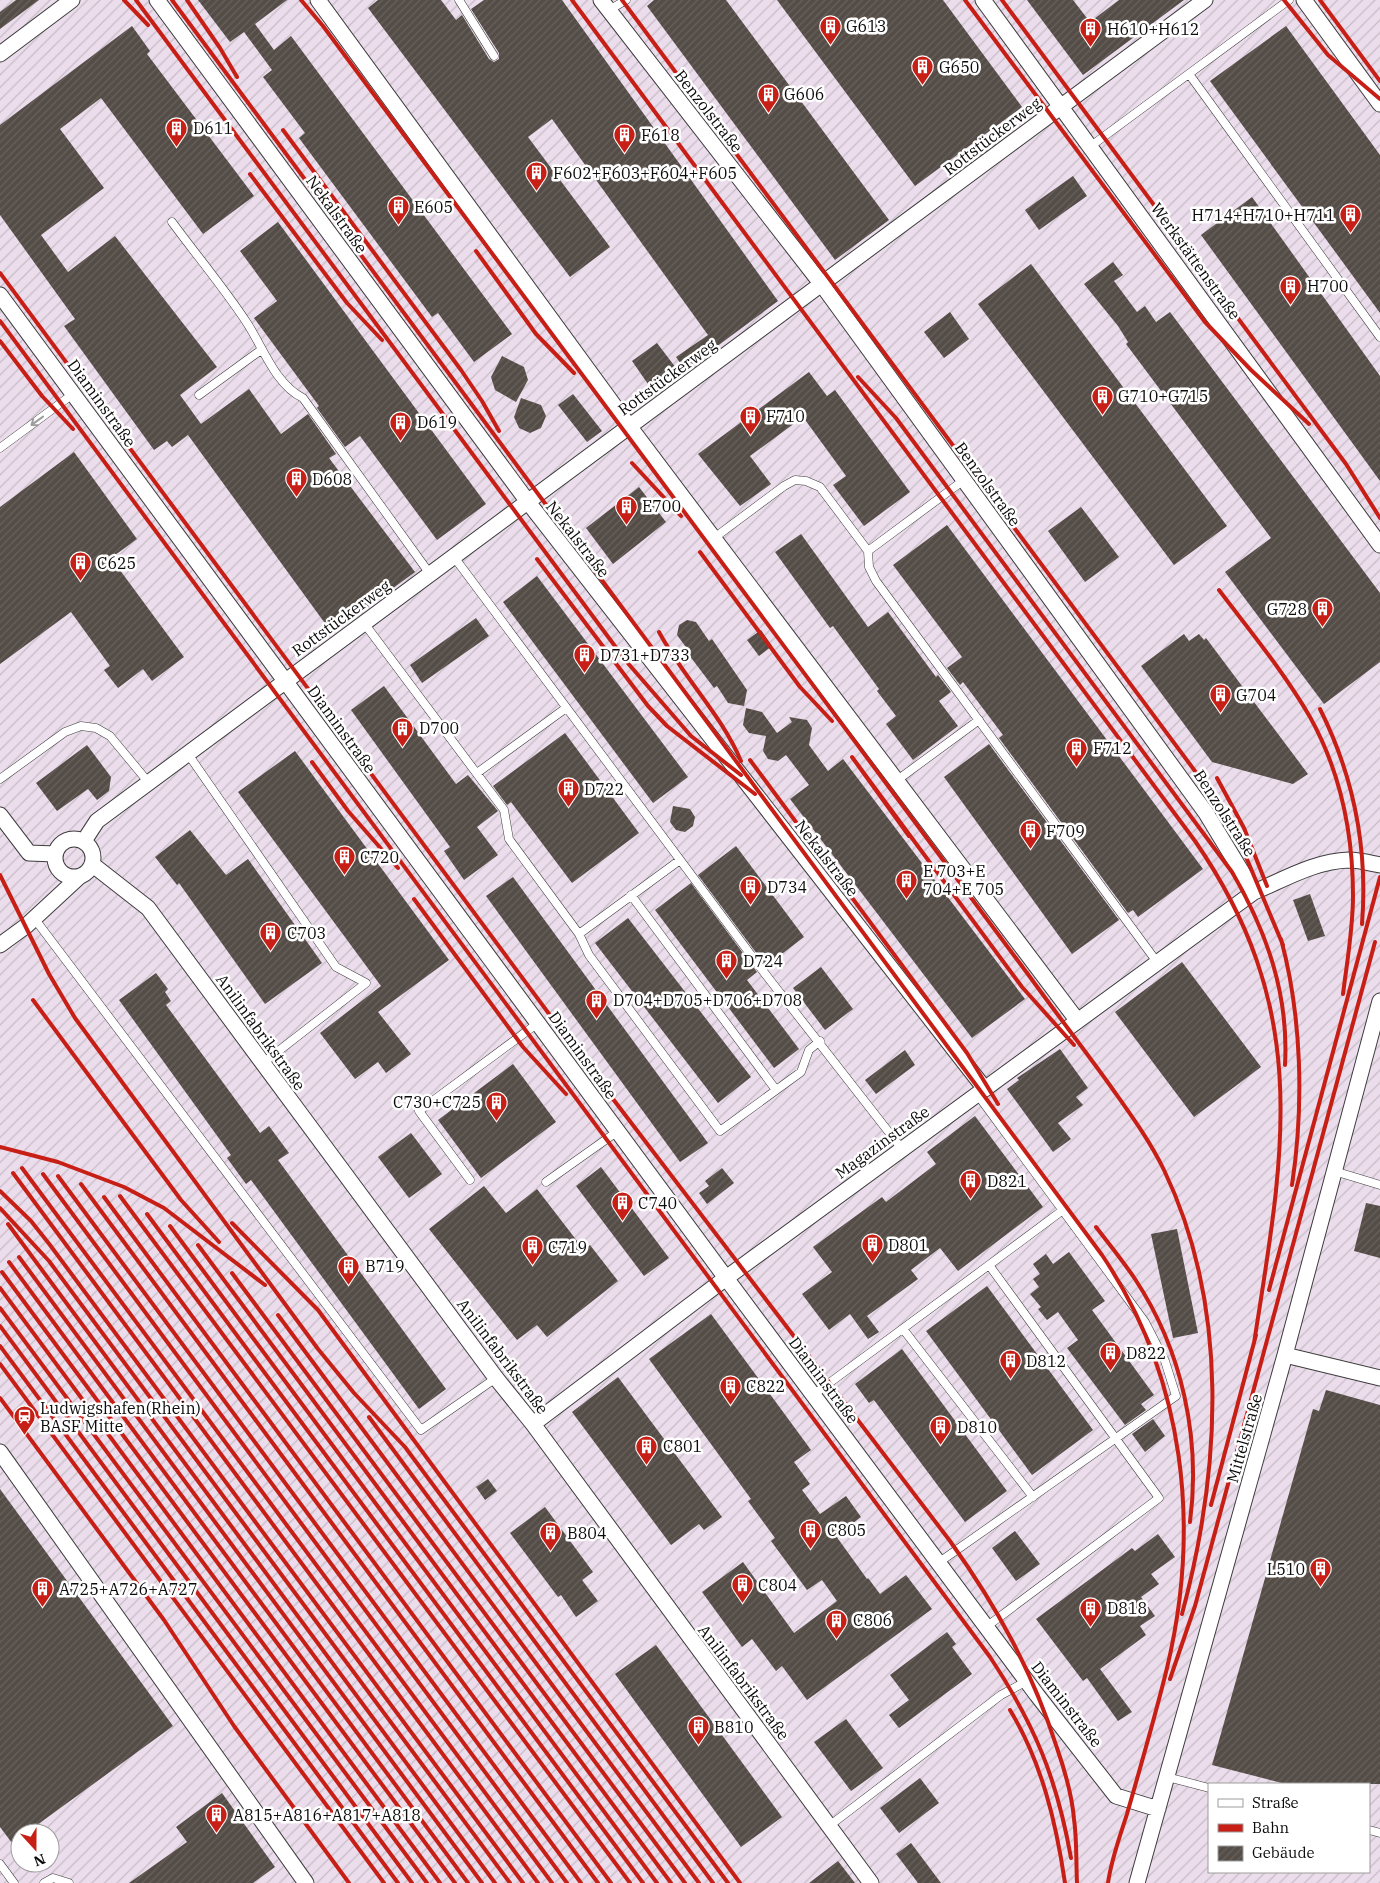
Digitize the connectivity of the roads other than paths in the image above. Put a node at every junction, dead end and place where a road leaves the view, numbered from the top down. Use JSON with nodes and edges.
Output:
{"nodes":[{"id":1,"x":72,"y":0,"type":"edge"},
{"id":2,"x":157,"y":0,"type":"edge"},
{"id":3,"x":318,"y":0,"type":"edge"},
{"id":4,"x":459,"y":0,"type":"edge"},
{"id":5,"x":626,"y":0,"type":"edge"},
{"id":6,"x":983,"y":0,"type":"edge"},
{"id":7,"x":1205,"y":0,"type":"edge"},
{"id":8,"x":1289,"y":0,"type":"edge"},
{"id":9,"x":1304,"y":0,"type":"edge"},
{"id":10,"x":605,"y":5,"type":"edge"},
{"id":11,"x":0,"y":54,"type":"edge"},
{"id":12,"x":494,"y":56,"type":"dead end"},
{"id":13,"x":1189,"y":74,"type":"junction"},
{"id":14,"x":1380,"y":104,"type":"edge"},
{"id":15,"x":1062,"y":106,"type":"junction"},
{"id":16,"x":1091,"y":146,"type":"junction"},
{"id":17,"x":172,"y":222,"type":"dead end"},
{"id":18,"x":822,"y":286,"type":"junction"},
{"id":19,"x":0,"y":295,"type":"edge"},
{"id":20,"x":1380,"y":337,"type":"edge"},
{"id":21,"x":261,"y":350,"type":"junction"},
{"id":22,"x":73,"y":394,"type":"junction"},
{"id":23,"x":199,"y":395,"type":"dead end"},
{"id":24,"x":629,"y":426,"type":"junction"},
{"id":25,"x":0,"y":448,"type":"edge"},
{"id":26,"x":964,"y":480,"type":"junction"},
{"id":27,"x":528,"y":502,"type":"junction"},
{"id":28,"x":714,"y":538,"type":"junction"},
{"id":29,"x":1380,"y":545,"type":"edge"},
{"id":30,"x":868,"y":551,"type":"junction"},
{"id":31,"x":454,"y":557,"type":"junction"},
{"id":32,"x":430,"y":574,"type":"junction"},
{"id":33,"x":364,"y":623,"type":"junction"},
{"id":34,"x":285,"y":681,"type":"junction"},
{"id":35,"x":566,"y":708,"type":"junction"},
{"id":36,"x":979,"y":720,"type":"junction"},
{"id":37,"x":188,"y":754,"type":"junction"},
{"id":38,"x":477,"y":774,"type":"junction"},
{"id":39,"x":0,"y":780,"type":"edge"},
{"id":40,"x":896,"y":780,"type":"junction"},
{"id":41,"x":149,"y":783,"type":"junction"},
{"id":42,"x":0,"y":815,"type":"edge"},
{"id":43,"x":84,"y":842,"type":"junction"},
{"id":44,"x":55,"y":854,"type":"junction"},
{"id":45,"x":680,"y":860,"type":"junction"},
{"id":46,"x":92,"y":864,"type":"junction"},
{"id":47,"x":1380,"y":865,"type":"edge"},
{"id":48,"x":79,"y":877,"type":"junction"},
{"id":49,"x":1254,"y":892,"type":"junction"},
{"id":50,"x":631,"y":895,"type":"junction"},
{"id":51,"x":34,"y":918,"type":"junction"},
{"id":52,"x":579,"y":934,"type":"junction"},
{"id":53,"x":0,"y":945,"type":"edge"},
{"id":54,"x":1157,"y":962,"type":"junction"},
{"id":55,"x":1380,"y":1001,"type":"edge"},
{"id":56,"x":1077,"y":1020,"type":"junction"},
{"id":57,"x":538,"y":1023,"type":"junction"},
{"id":58,"x":1376,"y":1031,"type":"edge"},
{"id":59,"x":820,"y":1041,"type":"junction"},
{"id":60,"x":263,"y":1063,"type":"junction"},
{"id":61,"x":776,"y":1090,"type":"junction"},
{"id":62,"x":981,"y":1092,"type":"junction"},
{"id":63,"x":618,"y":1132,"type":"junction"},
{"id":64,"x":902,"y":1149,"type":"junction"},
{"id":65,"x":1334,"y":1171,"type":"junction"},
{"id":66,"x":470,"y":1180,"type":"dead end"},
{"id":67,"x":546,"y":1182,"type":"dead end"},
{"id":68,"x":1380,"y":1185,"type":"edge"},
{"id":69,"x":1063,"y":1210,"type":"junction"},
{"id":70,"x":989,"y":1265,"type":"junction"},
{"id":71,"x":726,"y":1278,"type":"junction"},
{"id":72,"x":902,"y":1329,"type":"junction"},
{"id":73,"x":1285,"y":1356,"type":"junction"},
{"id":74,"x":496,"y":1378,"type":"junction"},
{"id":75,"x":1380,"y":1378,"type":"edge"},
{"id":76,"x":813,"y":1395,"type":"junction"},
{"id":77,"x":533,"y":1424,"type":"junction"},
{"id":78,"x":1116,"y":1438,"type":"junction"},
{"id":79,"x":0,"y":1452,"type":"edge"},
{"id":80,"x":1033,"y":1496,"type":"junction"},
{"id":81,"x":938,"y":1563,"type":"junction"},
{"id":82,"x":986,"y":1626,"type":"junction"},
{"id":83,"x":1027,"y":1681,"type":"junction"},
{"id":84,"x":1167,"y":1777,"type":"junction"},
{"id":85,"x":1208,"y":1788,"type":"edge"},
{"id":86,"x":1158,"y":1809,"type":"junction"},
{"id":87,"x":829,"y":1826,"type":"junction"},
{"id":88,"x":0,"y":1864,"type":"edge"},
{"id":89,"x":14,"y":1883,"type":"edge"},
{"id":90,"x":44,"y":1883,"type":"edge"},
{"id":91,"x":69,"y":1883,"type":"edge"},
{"id":92,"x":306,"y":1883,"type":"edge"},
{"id":93,"x":871,"y":1883,"type":"edge"},
{"id":94,"x":1137,"y":1883,"type":"edge"}],
"edges":[{"from":1,"to":11,"type":"street"},
{"from":2,"to":27,"type":"street","name":"Nekalstraße"},
{"from":3,"to":24,"type":"street"},
{"from":4,"to":12,"type":"lane"},
{"from":5,"to":10,"type":"lane"},
{"from":6,"to":15,"type":"street","name":"Werkstättenstraße"},
{"from":7,"to":15,"type":"street","name":"Rottstückerweg"},
{"from":8,"to":13,"type":"lane"},
{"from":9,"to":14,"type":"street"},
{"from":10,"to":18,"type":"street","name":"Benzolstraße"},
{"from":13,"to":16,"type":"lane"},
{"from":13,"to":20,"type":"lane"},
{"from":15,"to":16,"type":"street","name":"Werkstättenstraße"},
{"from":15,"to":18,"type":"street","name":"Rottstückerweg"},
{"from":16,"to":29,"type":"street","name":"Werkstättenstraße"},
{"from":17,"to":21,"type":"lane"},
{"from":18,"to":24,"type":"street","name":"Rottstückerweg"},
{"from":18,"to":26,"type":"street","name":"Benzolstraße"},
{"from":19,"to":22,"type":"street","name":"Diaminstraße"},
{"from":21,"to":23,"type":"lane"},
{"from":21,"to":32,"type":"lane"},
{"from":22,"to":25,"type":"lane","one_way":true},
{"from":22,"to":34,"type":"street","name":"Diaminstraße"},
{"from":24,"to":27,"type":"street","name":"Rottstückerweg"},
{"from":24,"to":28,"type":"street"},
{"from":26,"to":30,"type":"lane"},
{"from":26,"to":49,"type":"street","name":"Benzolstraße"},
{"from":27,"to":31,"type":"street","name":"Rottstückerweg"},
{"from":27,"to":62,"type":"street","name":"Nekalstraße"},
{"from":28,"to":30,"type":"lane"},
{"from":28,"to":40,"type":"street"},
{"from":30,"to":36,"type":"lane"},
{"from":31,"to":32,"type":"street","name":"Rottstückerweg"},
{"from":31,"to":35,"type":"lane"},
{"from":32,"to":33,"type":"street","name":"Rottstückerweg"},
{"from":33,"to":34,"type":"street","name":"Rottstückerweg"},
{"from":33,"to":38,"type":"lane"},
{"from":34,"to":37,"type":"street","name":"Rottstückerweg"},
{"from":34,"to":57,"type":"street","name":"Diaminstraße"},
{"from":35,"to":38,"type":"lane"},
{"from":35,"to":45,"type":"lane"},
{"from":36,"to":40,"type":"lane"},
{"from":36,"to":54,"type":"lane"},
{"from":37,"to":41,"type":"street","name":"Rottstückerweg"},
{"from":37,"to":60,"type":"lane"},
{"from":38,"to":52,"type":"lane"},
{"from":39,"to":41,"type":"lane"},
{"from":40,"to":56,"type":"street"},
{"from":41,"to":43,"type":"street","name":"Rottstückerweg"},
{"from":42,"to":44,"type":"street"},
{"from":43,"to":44,"type":"street"},
{"from":43,"to":46,"type":"street"},
{"from":44,"to":48,"type":"street"},
{"from":45,"to":50,"type":"lane"},
{"from":45,"to":59,"type":"lane"},
{"from":46,"to":48,"type":"street"},
{"from":46,"to":60,"type":"street","name":"Anilinfabrikstraße"},
{"from":47,"to":49,"type":"street"},
{"from":48,"to":51,"type":"street"},
{"from":49,"to":54,"type":"street","name":"Magazinstraße"},
{"from":50,"to":52,"type":"lane"},
{"from":50,"to":61,"type":"lane"},
{"from":51,"to":53,"type":"street"},
{"from":51,"to":74,"type":"lane"},
{"from":52,"to":61,"type":"lane"},
{"from":54,"to":56,"type":"street","name":"Magazinstraße"},
{"from":55,"to":58,"type":"street","name":"Mittelstraße"},
{"from":56,"to":62,"type":"street","name":"Magazinstraße"},
{"from":57,"to":63,"type":"street","name":"Diaminstraße"},
{"from":57,"to":66,"type":"lane"},
{"from":58,"to":65,"type":"street","name":"Mittelstraße"},
{"from":59,"to":61,"type":"lane"},
{"from":59,"to":64,"type":"lane"},
{"from":60,"to":74,"type":"street","name":"Anilinfabrikstraße"},
{"from":62,"to":64,"type":"street","name":"Magazinstraße"},
{"from":62,"to":69,"type":"lane"},
{"from":63,"to":67,"type":"lane"},
{"from":63,"to":71,"type":"street","name":"Diaminstraße"},
{"from":64,"to":71,"type":"street","name":"Magazinstraße"},
{"from":65,"to":68,"type":"lane"},
{"from":65,"to":73,"type":"street","name":"Mittelstraße"},
{"from":69,"to":70,"type":"lane"},
{"from":69,"to":78,"type":"lane"},
{"from":70,"to":72,"type":"lane"},
{"from":70,"to":78,"type":"lane"},
{"from":71,"to":76,"type":"street","name":"Diaminstraße"},
{"from":71,"to":77,"type":"street","name":"Magazinstraße"},
{"from":72,"to":76,"type":"lane"},
{"from":72,"to":80,"type":"lane"},
{"from":73,"to":75,"type":"street"},
{"from":73,"to":84,"type":"street","name":"Mittelstraße"},
{"from":74,"to":77,"type":"street","name":"Anilinfabrikstraße"},
{"from":76,"to":81,"type":"street","name":"Diaminstraße"},
{"from":77,"to":87,"type":"street","name":"Anilinfabrikstraße"},
{"from":78,"to":80,"type":"lane"},
{"from":78,"to":82,"type":"lane"},
{"from":79,"to":92,"type":"street"},
{"from":80,"to":81,"type":"lane"},
{"from":81,"to":82,"type":"street","name":"Diaminstraße"},
{"from":82,"to":83,"type":"street","name":"Diaminstraße"},
{"from":83,"to":86,"type":"street","name":"Diaminstraße"},
{"from":83,"to":87,"type":"lane"},
{"from":84,"to":85,"type":"lane"},
{"from":84,"to":86,"type":"street","name":"Mittelstraße"},
{"from":86,"to":94,"type":"street","name":"Mittelstraße"},
{"from":87,"to":93,"type":"street","name":"Anilinfabrikstraße"},
{"from":88,"to":89,"type":"lane"},
{"from":90,"to":91,"type":"lane"}]}
